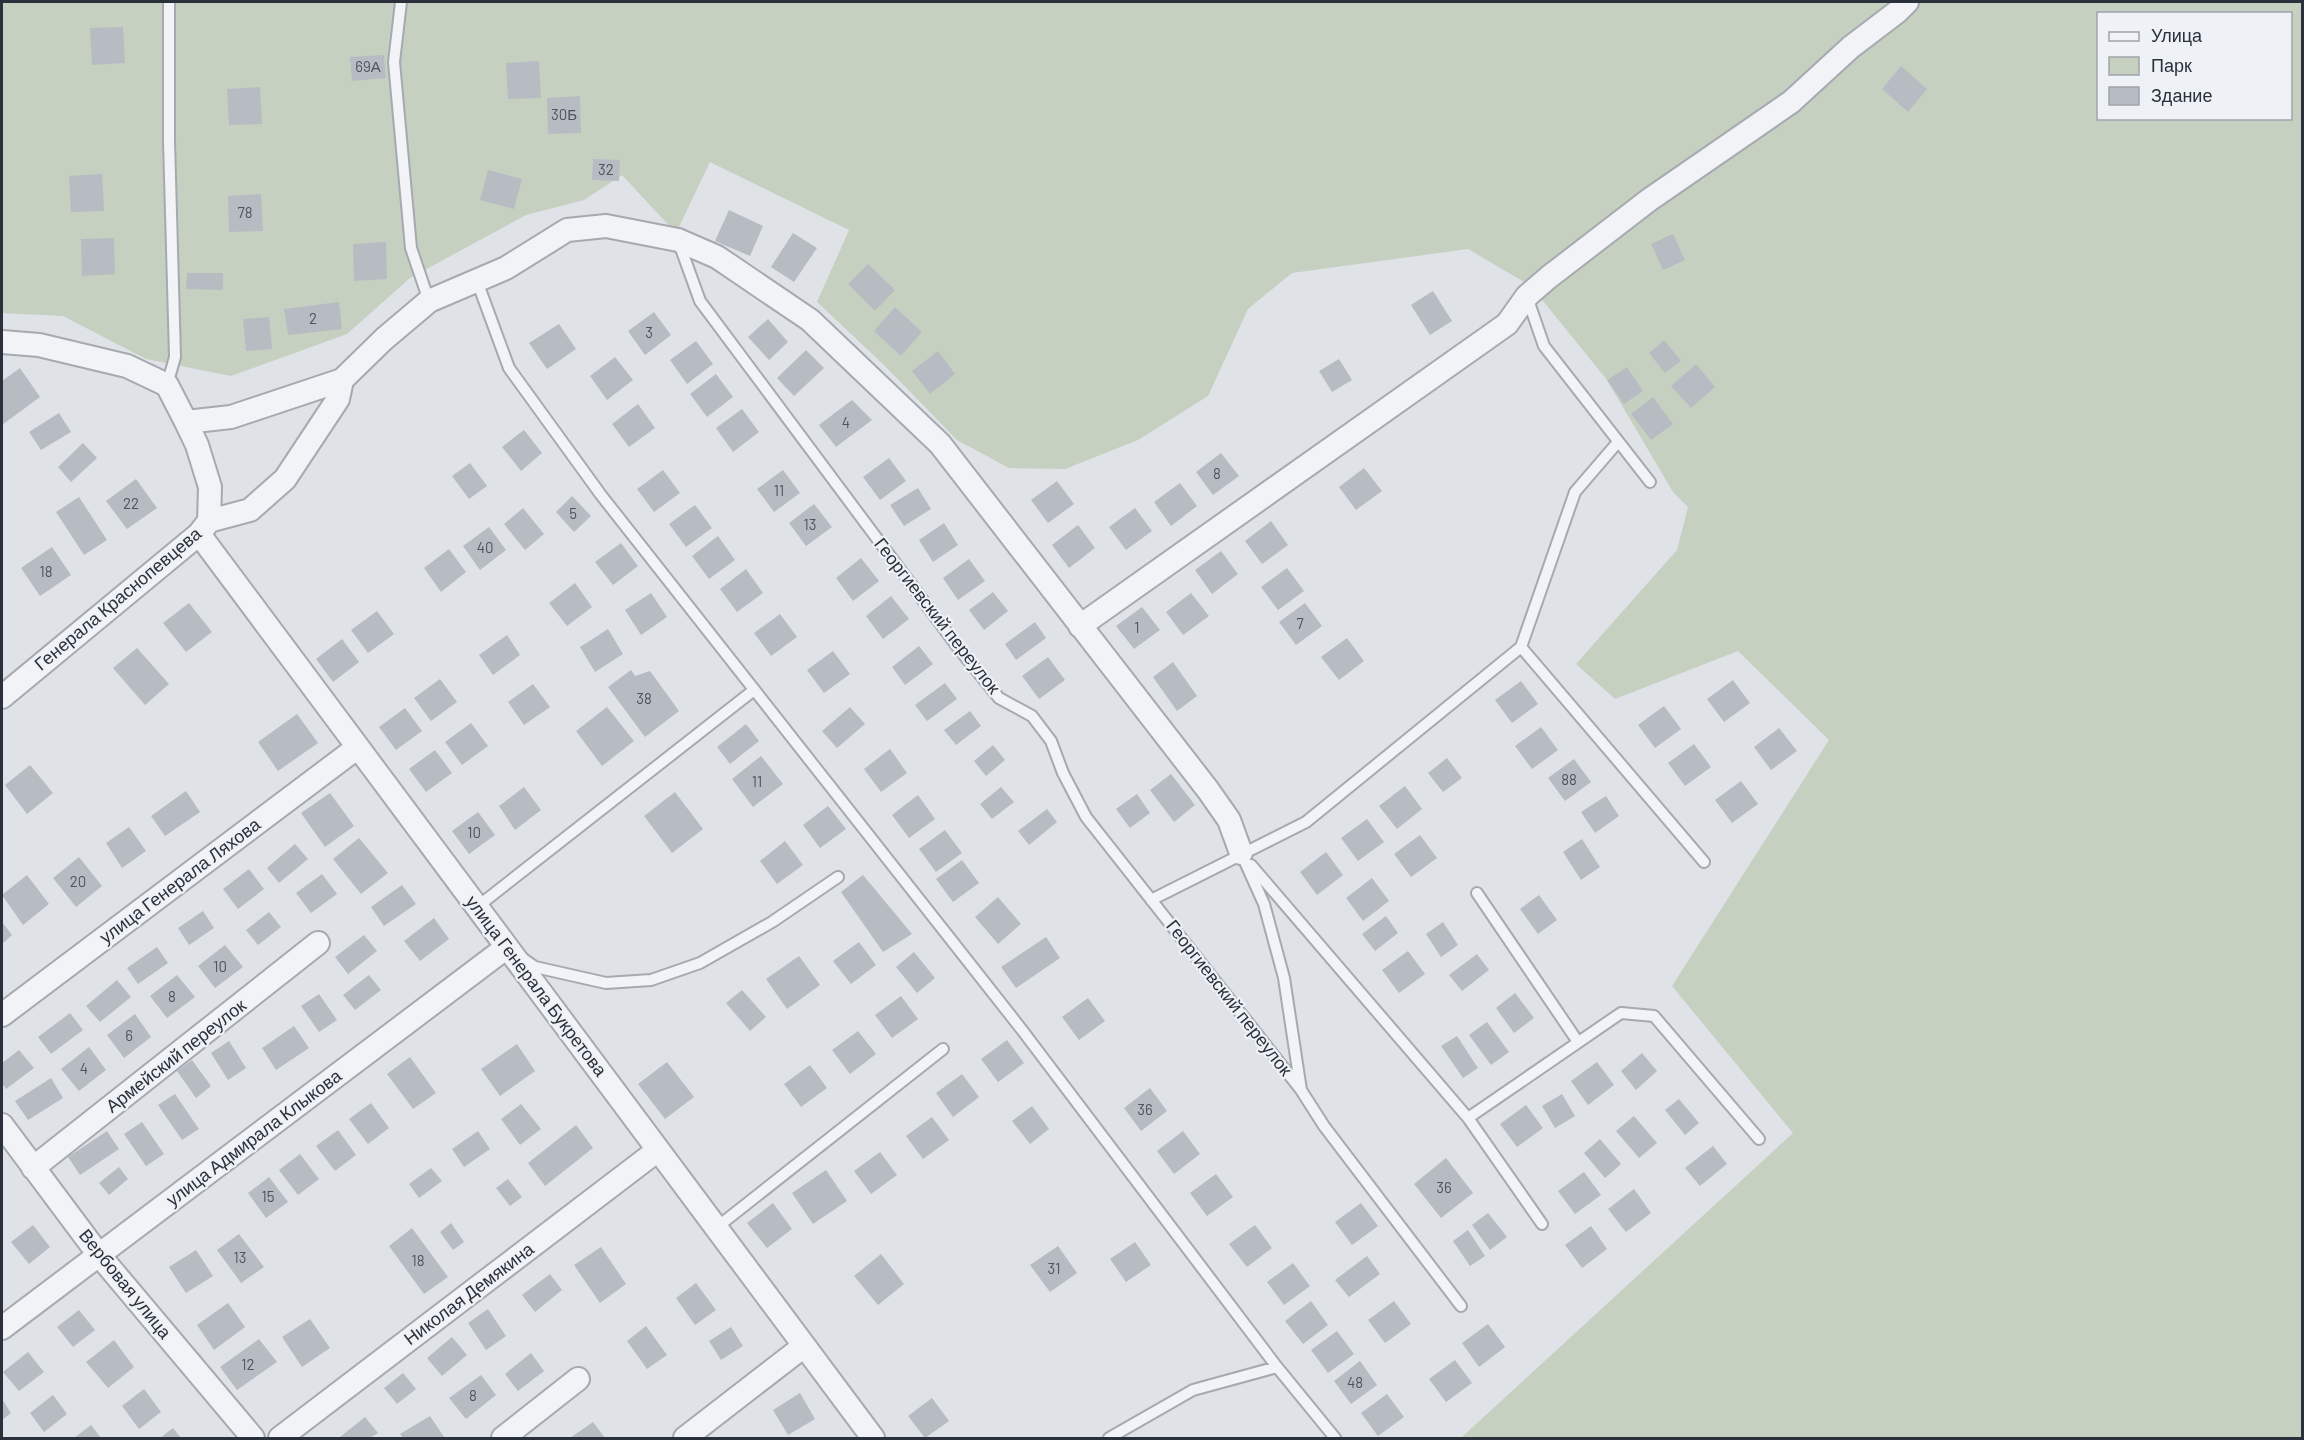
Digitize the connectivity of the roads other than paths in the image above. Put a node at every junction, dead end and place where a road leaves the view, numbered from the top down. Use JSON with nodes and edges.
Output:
{"nodes":[{"id":1,"x":169,"y":2,"type":"edge"},
{"id":2,"x":401,"y":2,"type":"edge"},
{"id":3,"x":1907,"y":2,"type":"edge"},
{"id":4,"x":678,"y":240,"type":"junction"},
{"id":5,"x":477,"y":281,"type":"junction"},
{"id":6,"x":1527,"y":296,"type":"junction"},
{"id":7,"x":429,"y":301,"type":"junction"},
{"id":8,"x":2,"y":342,"type":"edge"},
{"id":9,"x":342,"y":380,"type":"junction"},
{"id":10,"x":167,"y":385,"type":"junction"},
{"id":11,"x":186,"y":422,"type":"junction"},
{"id":12,"x":1618,"y":442,"type":"junction"},
{"id":13,"x":1650,"y":482,"type":"dead end"},
{"id":14,"x":204,"y":527,"type":"junction"},
{"id":15,"x":1080,"y":626,"type":"junction"},
{"id":16,"x":1521,"y":646,"type":"junction"},
{"id":17,"x":754,"y":690,"type":"junction"},
{"id":18,"x":2,"y":697,"type":"edge"},
{"id":19,"x":358,"y":747,"type":"junction"},
{"id":20,"x":1241,"y":853,"type":"junction"},
{"id":21,"x":1704,"y":862,"type":"dead end"},
{"id":22,"x":838,"y":877,"type":"dead end"},
{"id":23,"x":1477,"y":893,"type":"dead end"},
{"id":24,"x":1151,"y":900,"type":"junction"},
{"id":25,"x":477,"y":907,"type":"junction"},
{"id":26,"x":318,"y":943,"type":"dead end"},
{"id":27,"x":507,"y":947,"type":"junction"},
{"id":28,"x":2,"y":1015,"type":"edge"},
{"id":29,"x":1578,"y":1042,"type":"junction"},
{"id":30,"x":943,"y":1049,"type":"dead end"},
{"id":31,"x":1301,"y":1089,"type":"junction"},
{"id":32,"x":1468,"y":1118,"type":"junction"},
{"id":33,"x":2,"y":1125,"type":"edge"},
{"id":34,"x":1759,"y":1139,"type":"dead end"},
{"id":35,"x":658,"y":1150,"type":"junction"},
{"id":36,"x":33,"y":1168,"type":"junction"},
{"id":37,"x":1542,"y":1224,"type":"dead end"},
{"id":38,"x":716,"y":1228,"type":"junction"},
{"id":39,"x":99,"y":1255,"type":"junction"},
{"id":40,"x":1461,"y":1306,"type":"dead end"},
{"id":41,"x":2,"y":1328,"type":"edge"},
{"id":42,"x":804,"y":1346,"type":"junction"},
{"id":43,"x":1276,"y":1367,"type":"junction"},
{"id":44,"x":578,"y":1379,"type":"dead end"},
{"id":45,"x":253,"y":1438,"type":"edge"},
{"id":46,"x":280,"y":1438,"type":"edge"},
{"id":47,"x":503,"y":1438,"type":"edge"},
{"id":48,"x":684,"y":1438,"type":"edge"},
{"id":49,"x":873,"y":1438,"type":"edge"},
{"id":50,"x":1109,"y":1438,"type":"edge"},
{"id":51,"x":1335,"y":1438,"type":"edge"}],
"edges":[{"from":1,"to":10,"type":"lane"},
{"from":2,"to":7,"type":"lane"},
{"from":3,"to":6,"type":"street"},
{"from":4,"to":5,"type":"street"},
{"from":4,"to":15,"type":"street"},
{"from":4,"to":24,"type":"lane","name":"Георгиевский переулок"},
{"from":5,"to":7,"type":"street"},
{"from":5,"to":17,"type":"lane"},
{"from":6,"to":12,"type":"lane"},
{"from":6,"to":15,"type":"street"},
{"from":7,"to":9,"type":"street"},
{"from":8,"to":10,"type":"street"},
{"from":9,"to":11,"type":"street"},
{"from":9,"to":14,"type":"street"},
{"from":10,"to":11,"type":"street","name":"Генерала Краснопевцева"},
{"from":11,"to":14,"type":"street","name":"Генерала Краснопевцева"},
{"from":12,"to":13,"type":"lane"},
{"from":12,"to":16,"type":"lane"},
{"from":14,"to":18,"type":"street","name":"Генерала Краснопевцева"},
{"from":14,"to":19,"type":"street","name":"улица Генерала Букретова"},
{"from":15,"to":20,"type":"street"},
{"from":16,"to":20,"type":"lane"},
{"from":16,"to":21,"type":"lane"},
{"from":17,"to":25,"type":"lane"},
{"from":17,"to":43,"type":"lane"},
{"from":19,"to":25,"type":"street","name":"улица Генерала Букретова"},
{"from":19,"to":28,"type":"street","name":"улица Генерала Ляхова"},
{"from":20,"to":24,"type":"lane"},
{"from":20,"to":31,"type":"lane"},
{"from":20,"to":32,"type":"lane"},
{"from":22,"to":27,"type":"lane"},
{"from":23,"to":29,"type":"lane"},
{"from":24,"to":31,"type":"lane","name":"Георгиевский переулок"},
{"from":25,"to":27,"type":"street","name":"улица Генерала Букретова"},
{"from":26,"to":36,"type":"street","name":"Армейский переулок"},
{"from":27,"to":35,"type":"street","name":"улица Генерала Букретова"},
{"from":27,"to":39,"type":"street","name":"улица Адмирала Клыкова"},
{"from":29,"to":32,"type":"lane"},
{"from":29,"to":34,"type":"lane"},
{"from":30,"to":38,"type":"lane"},
{"from":31,"to":40,"type":"lane","name":"Георгиевский переулок"},
{"from":32,"to":37,"type":"lane"},
{"from":33,"to":36,"type":"street","name":"Вербовая улица"},
{"from":35,"to":38,"type":"street","name":"улица Генерала Букретова"},
{"from":35,"to":46,"type":"street","name":"Николая Демякина"},
{"from":36,"to":39,"type":"street","name":"Вербовая улица"},
{"from":38,"to":42,"type":"street","name":"улица Генерала Букретова"},
{"from":39,"to":41,"type":"street","name":"улица Адмирала Клыкова"},
{"from":39,"to":45,"type":"street","name":"Вербовая улица"},
{"from":42,"to":48,"type":"street"},
{"from":42,"to":49,"type":"street","name":"улица Генерала Букретова"},
{"from":43,"to":50,"type":"lane"},
{"from":43,"to":51,"type":"lane"},
{"from":44,"to":47,"type":"street"}]}
